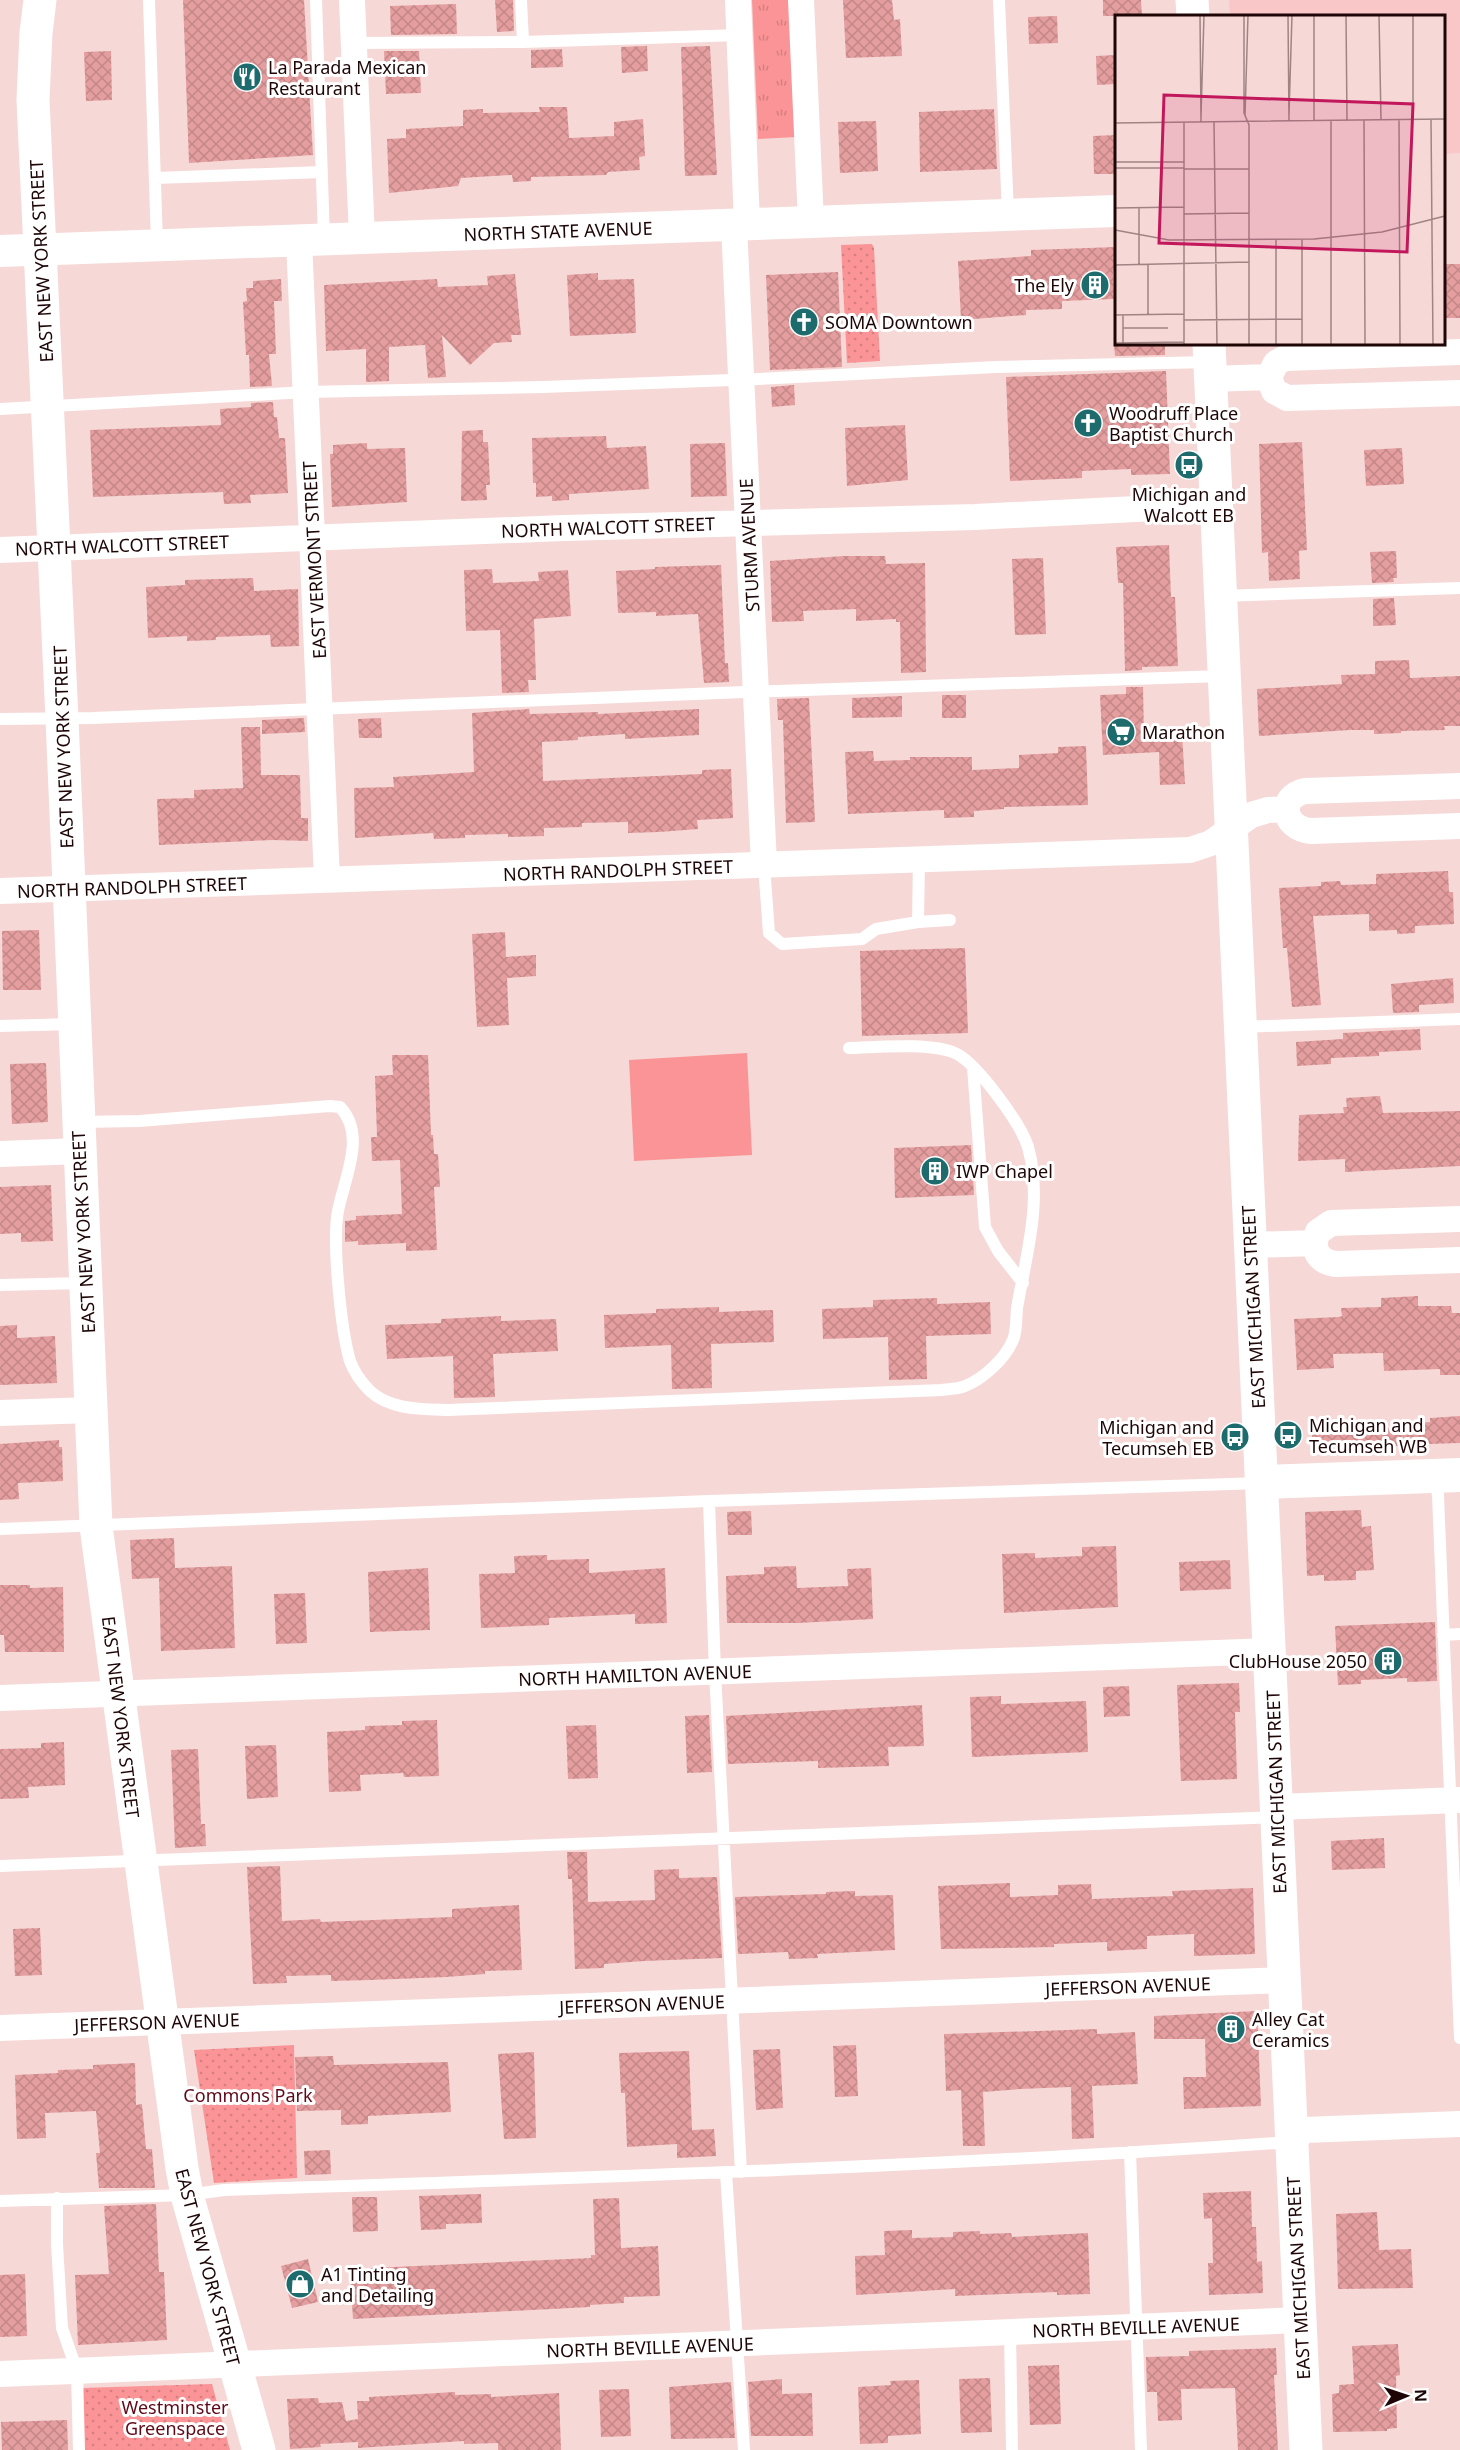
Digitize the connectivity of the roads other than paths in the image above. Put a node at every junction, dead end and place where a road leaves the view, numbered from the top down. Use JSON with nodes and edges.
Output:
{"nodes":[{"id":1,"x":40,"y":0,"type":"edge"},
{"id":2,"x":149,"y":0,"type":"edge"},
{"id":3,"x":316,"y":0,"type":"edge"},
{"id":4,"x":352,"y":0,"type":"edge"},
{"id":5,"x":521,"y":0,"type":"edge"},
{"id":6,"x":738,"y":0,"type":"edge"},
{"id":7,"x":801,"y":0,"type":"edge"},
{"id":8,"x":999,"y":0,"type":"edge"},
{"id":9,"x":740,"y":35,"type":"junction"},
{"id":10,"x":523,"y":42,"type":"junction"},
{"id":11,"x":354,"y":43,"type":"junction"},
{"id":12,"x":322,"y":172,"type":"junction"},
{"id":13,"x":155,"y":178,"type":"junction"},
{"id":14,"x":1115,"y":211,"type":"edge"},
{"id":15,"x":1008,"y":215,"type":"junction"},
{"id":16,"x":811,"y":222,"type":"junction"},
{"id":17,"x":740,"y":224,"type":"junction"},
{"id":18,"x":362,"y":238,"type":"junction"},
{"id":19,"x":311,"y":240,"type":"junction"},
{"id":20,"x":157,"y":246,"type":"junction"},
{"id":21,"x":41,"y":250,"type":"junction"},
{"id":22,"x":0,"y":251,"type":"edge"},
{"id":23,"x":1460,"y":352,"type":"edge"},
{"id":24,"x":1209,"y":362,"type":"edge"},
{"id":25,"x":1269,"y":377,"type":"junction"},
{"id":26,"x":741,"y":380,"type":"junction"},
{"id":27,"x":306,"y":392,"type":"junction"},
{"id":28,"x":1460,"y":393,"type":"edge"},
{"id":29,"x":47,"y":408,"type":"junction"},
{"id":30,"x":0,"y":410,"type":"edge"},
{"id":31,"x":1216,"y":505,"type":"junction"},
{"id":32,"x":748,"y":522,"type":"junction"},
{"id":33,"x":313,"y":538,"type":"junction"},
{"id":34,"x":54,"y":548,"type":"junction"},
{"id":35,"x":0,"y":550,"type":"edge"},
{"id":36,"x":1460,"y":588,"type":"edge"},
{"id":37,"x":1220,"y":596,"type":"junction"},
{"id":38,"x":1223,"y":676,"type":"junction"},
{"id":39,"x":756,"y":691,"type":"junction"},
{"id":40,"x":320,"y":709,"type":"junction"},
{"id":41,"x":0,"y":719,"type":"edge"},
{"id":42,"x":62,"y":719,"type":"junction"},
{"id":43,"x":1460,"y":786,"type":"edge"},
{"id":44,"x":1287,"y":809,"type":"junction"},
{"id":45,"x":1460,"y":826,"type":"edge"},
{"id":46,"x":1230,"y":829,"type":"junction"},
{"id":47,"x":919,"y":860,"type":"junction"},
{"id":48,"x":764,"y":865,"type":"junction"},
{"id":49,"x":327,"y":879,"type":"junction"},
{"id":50,"x":68,"y":889,"type":"junction"},
{"id":51,"x":0,"y":891,"type":"edge"},
{"id":52,"x":950,"y":921,"type":"dead end"},
{"id":53,"x":918,"y":922,"type":"junction"},
{"id":54,"x":1460,"y":1019,"type":"edge"},
{"id":55,"x":74,"y":1024,"type":"junction"},
{"id":56,"x":0,"y":1026,"type":"edge"},
{"id":57,"x":1240,"y":1027,"type":"junction"},
{"id":58,"x":849,"y":1048,"type":"dead end"},
{"id":59,"x":973,"y":1067,"type":"junction"},
{"id":60,"x":79,"y":1137,"type":"junction"},
{"id":61,"x":0,"y":1154,"type":"edge"},
{"id":62,"x":1460,"y":1219,"type":"edge"},
{"id":63,"x":1315,"y":1243,"type":"junction"},
{"id":64,"x":1250,"y":1245,"type":"junction"},
{"id":65,"x":1460,"y":1260,"type":"edge"},
{"id":66,"x":85,"y":1283,"type":"junction"},
{"id":67,"x":1023,"y":1283,"type":"junction"},
{"id":68,"x":0,"y":1285,"type":"edge"},
{"id":69,"x":91,"y":1410,"type":"junction"},
{"id":70,"x":0,"y":1413,"type":"edge"},
{"id":71,"x":1460,"y":1464,"type":"edge"},
{"id":72,"x":1448,"y":1479,"type":"edge"},
{"id":73,"x":1262,"y":1480,"type":"junction"},
{"id":74,"x":709,"y":1501,"type":"junction"},
{"id":75,"x":96,"y":1526,"type":"junction"},
{"id":76,"x":0,"y":1529,"type":"edge"},
{"id":77,"x":1460,"y":1634,"type":"edge"},
{"id":78,"x":1443,"y":1635,"type":"junction"},
{"id":79,"x":1270,"y":1651,"type":"junction"},
{"id":80,"x":715,"y":1672,"type":"junction"},
{"id":81,"x":118,"y":1695,"type":"junction"},
{"id":82,"x":0,"y":1698,"type":"edge"},
{"id":83,"x":1455,"y":1800,"type":"edge"},
{"id":84,"x":1277,"y":1812,"type":"junction"},
{"id":85,"x":723,"y":1838,"type":"junction"},
{"id":86,"x":140,"y":1861,"type":"junction"},
{"id":87,"x":0,"y":1866,"type":"edge"},
{"id":88,"x":1458,"y":1963,"type":"edge"},
{"id":89,"x":1285,"y":1980,"type":"junction"},
{"id":90,"x":733,"y":2001,"type":"junction"},
{"id":91,"x":162,"y":2022,"type":"junction"},
{"id":92,"x":0,"y":2028,"type":"edge"},
{"id":93,"x":1460,"y":2038,"type":"edge"},
{"id":94,"x":1460,"y":2124,"type":"edge"},
{"id":95,"x":1292,"y":2142,"type":"junction"},
{"id":96,"x":1130,"y":2152,"type":"junction"},
{"id":97,"x":726,"y":2172,"type":"junction"},
{"id":98,"x":741,"y":2172,"type":"junction"},
{"id":99,"x":187,"y":2195,"type":"junction"},
{"id":100,"x":57,"y":2198,"type":"junction"},
{"id":101,"x":0,"y":2201,"type":"edge"},
{"id":102,"x":1300,"y":2320,"type":"junction"},
{"id":103,"x":1136,"y":2328,"type":"junction"},
{"id":104,"x":1010,"y":2332,"type":"junction"},
{"id":105,"x":737,"y":2343,"type":"junction"},
{"id":106,"x":234,"y":2364,"type":"junction"},
{"id":107,"x":77,"y":2371,"type":"junction"},
{"id":108,"x":0,"y":2374,"type":"edge"},
{"id":109,"x":79,"y":2450,"type":"edge"},
{"id":110,"x":259,"y":2450,"type":"edge"},
{"id":111,"x":744,"y":2450,"type":"edge"},
{"id":112,"x":1012,"y":2450,"type":"edge"},
{"id":113,"x":1141,"y":2450,"type":"edge"},
{"id":114,"x":1306,"y":2450,"type":"edge"}],
"edges":[{"from":1,"to":21,"type":"main road","name":"EAST NEW YORK STREET"},
{"from":2,"to":13,"type":"lane"},
{"from":3,"to":12,"type":"lane"},
{"from":4,"to":11,"type":"street"},
{"from":5,"to":10,"type":"lane"},
{"from":6,"to":9,"type":"street","name":"STURM AVENUE"},
{"from":7,"to":16,"type":"street"},
{"from":8,"to":15,"type":"lane"},
{"from":9,"to":10,"type":"lane"},
{"from":9,"to":17,"type":"street","name":"STURM AVENUE"},
{"from":10,"to":11,"type":"lane"},
{"from":11,"to":18,"type":"street"},
{"from":12,"to":13,"type":"lane"},
{"from":12,"to":19,"type":"lane"},
{"from":13,"to":20,"type":"lane"},
{"from":14,"to":15,"type":"street","name":"NORTH STATE AVENUE"},
{"from":15,"to":16,"type":"street","name":"NORTH STATE AVENUE"},
{"from":16,"to":17,"type":"street","name":"NORTH STATE AVENUE"},
{"from":17,"to":18,"type":"street","name":"NORTH STATE AVENUE"},
{"from":17,"to":26,"type":"street","name":"STURM AVENUE"},
{"from":18,"to":19,"type":"street","name":"NORTH STATE AVENUE"},
{"from":19,"to":20,"type":"street","name":"NORTH STATE AVENUE"},
{"from":19,"to":27,"type":"street","name":"EAST VERMONT STREET"},
{"from":20,"to":21,"type":"street","name":"NORTH STATE AVENUE"},
{"from":21,"to":22,"type":"street","name":"NORTH STATE AVENUE"},
{"from":21,"to":29,"type":"main road","name":"EAST NEW YORK STREET"},
{"from":23,"to":25,"type":"street"},
{"from":24,"to":25,"type":"street"},
{"from":24,"to":26,"type":"lane"},
{"from":24,"to":31,"type":"main road","name":"EAST MICHIGAN STREET"},
{"from":25,"to":28,"type":"street"},
{"from":26,"to":27,"type":"lane"},
{"from":26,"to":32,"type":"street","name":"STURM AVENUE"},
{"from":27,"to":29,"type":"lane"},
{"from":27,"to":33,"type":"street","name":"EAST VERMONT STREET"},
{"from":29,"to":30,"type":"lane"},
{"from":29,"to":34,"type":"main road","name":"EAST NEW YORK STREET"},
{"from":31,"to":32,"type":"street","name":"NORTH WALCOTT STREET"},
{"from":31,"to":37,"type":"main road","name":"EAST MICHIGAN STREET"},
{"from":32,"to":33,"type":"street","name":"NORTH WALCOTT STREET"},
{"from":32,"to":39,"type":"street","name":"STURM AVENUE"},
{"from":33,"to":34,"type":"street","name":"NORTH WALCOTT STREET"},
{"from":33,"to":40,"type":"street","name":"EAST VERMONT STREET"},
{"from":34,"to":35,"type":"street","name":"NORTH WALCOTT STREET"},
{"from":34,"to":42,"type":"main road","name":"EAST NEW YORK STREET"},
{"from":36,"to":37,"type":"lane"},
{"from":37,"to":38,"type":"main road","name":"EAST MICHIGAN STREET"},
{"from":38,"to":39,"type":"lane"},
{"from":38,"to":46,"type":"main road","name":"EAST MICHIGAN STREET"},
{"from":39,"to":40,"type":"lane"},
{"from":39,"to":48,"type":"street","name":"STURM AVENUE"},
{"from":40,"to":42,"type":"lane"},
{"from":40,"to":49,"type":"street","name":"EAST VERMONT STREET"},
{"from":41,"to":42,"type":"lane"},
{"from":42,"to":50,"type":"main road","name":"EAST NEW YORK STREET"},
{"from":43,"to":44,"type":"street"},
{"from":44,"to":45,"type":"street"},
{"from":44,"to":46,"type":"street","name":"NORTH RANDOLPH STREET"},
{"from":46,"to":47,"type":"street","name":"NORTH RANDOLPH STREET"},
{"from":46,"to":57,"type":"main road","name":"EAST MICHIGAN STREET"},
{"from":47,"to":48,"type":"street","name":"NORTH RANDOLPH STREET"},
{"from":47,"to":53,"type":"lane"},
{"from":48,"to":49,"type":"street","name":"NORTH RANDOLPH STREET"},
{"from":48,"to":53,"type":"lane"},
{"from":49,"to":50,"type":"street","name":"NORTH RANDOLPH STREET"},
{"from":50,"to":51,"type":"street","name":"NORTH RANDOLPH STREET"},
{"from":50,"to":55,"type":"main road","name":"EAST NEW YORK STREET"},
{"from":52,"to":53,"type":"lane"},
{"from":54,"to":57,"type":"lane"},
{"from":55,"to":56,"type":"lane"},
{"from":55,"to":60,"type":"main road","name":"EAST NEW YORK STREET"},
{"from":57,"to":64,"type":"main road","name":"EAST MICHIGAN STREET"},
{"from":58,"to":59,"type":"lane"},
{"from":59,"to":67,"type":"lane"},
{"from":59,"to":67,"type":"lane"},
{"from":60,"to":61,"type":"street"},
{"from":60,"to":66,"type":"main road","name":"EAST NEW YORK STREET"},
{"from":60,"to":67,"type":"lane"},
{"from":62,"to":63,"type":"street"},
{"from":63,"to":64,"type":"street"},
{"from":63,"to":65,"type":"street"},
{"from":64,"to":73,"type":"main road","name":"EAST MICHIGAN STREET"},
{"from":66,"to":68,"type":"lane"},
{"from":66,"to":69,"type":"main road","name":"EAST NEW YORK STREET"},
{"from":69,"to":70,"type":"street"},
{"from":69,"to":75,"type":"main road","name":"EAST NEW YORK STREET"},
{"from":71,"to":73,"type":"lane"},
{"from":72,"to":73,"type":"street"},
{"from":72,"to":78,"type":"lane"},
{"from":73,"to":74,"type":"lane"},
{"from":73,"to":79,"type":"main road","name":"EAST MICHIGAN STREET"},
{"from":74,"to":75,"type":"lane"},
{"from":74,"to":80,"type":"lane"},
{"from":75,"to":76,"type":"lane"},
{"from":75,"to":81,"type":"main road","name":"EAST NEW YORK STREET"},
{"from":77,"to":78,"type":"lane"},
{"from":78,"to":83,"type":"lane"},
{"from":79,"to":80,"type":"street","name":"NORTH HAMILTON AVENUE"},
{"from":79,"to":84,"type":"main road","name":"EAST MICHIGAN STREET"},
{"from":80,"to":81,"type":"street","name":"NORTH HAMILTON AVENUE"},
{"from":80,"to":85,"type":"lane"},
{"from":81,"to":82,"type":"street","name":"NORTH HAMILTON AVENUE"},
{"from":81,"to":86,"type":"main road","name":"EAST NEW YORK STREET"},
{"from":83,"to":84,"type":"street"},
{"from":83,"to":88,"type":"lane"},
{"from":84,"to":85,"type":"lane"},
{"from":84,"to":89,"type":"main road","name":"EAST MICHIGAN STREET"},
{"from":85,"to":86,"type":"lane"},
{"from":85,"to":90,"type":"lane"},
{"from":86,"to":87,"type":"lane"},
{"from":86,"to":91,"type":"main road","name":"EAST NEW YORK STREET"},
{"from":88,"to":93,"type":"lane"},
{"from":89,"to":90,"type":"street","name":"JEFFERSON AVENUE"},
{"from":89,"to":95,"type":"main road","name":"EAST MICHIGAN STREET"},
{"from":90,"to":91,"type":"street","name":"JEFFERSON AVENUE"},
{"from":90,"to":98,"type":"lane"},
{"from":91,"to":92,"type":"street","name":"JEFFERSON AVENUE"},
{"from":91,"to":99,"type":"main road","name":"EAST NEW YORK STREET"},
{"from":94,"to":95,"type":"street"},
{"from":95,"to":96,"type":"lane"},
{"from":95,"to":102,"type":"main road","name":"EAST MICHIGAN STREET"},
{"from":96,"to":98,"type":"lane"},
{"from":96,"to":103,"type":"lane"},
{"from":97,"to":98,"type":"lane"},
{"from":97,"to":99,"type":"lane"},
{"from":97,"to":105,"type":"lane"},
{"from":99,"to":100,"type":"lane"},
{"from":99,"to":106,"type":"main road","name":"EAST NEW YORK STREET"},
{"from":100,"to":101,"type":"lane"},
{"from":100,"to":107,"type":"lane"},
{"from":102,"to":103,"type":"street","name":"NORTH BEVILLE AVENUE"},
{"from":102,"to":114,"type":"main road","name":"EAST MICHIGAN STREET"},
{"from":103,"to":104,"type":"street","name":"NORTH BEVILLE AVENUE"},
{"from":103,"to":113,"type":"lane"},
{"from":104,"to":105,"type":"street","name":"NORTH BEVILLE AVENUE"},
{"from":104,"to":112,"type":"lane"},
{"from":105,"to":106,"type":"street","name":"NORTH BEVILLE AVENUE"},
{"from":105,"to":111,"type":"lane"},
{"from":106,"to":107,"type":"street","name":"NORTH BEVILLE AVENUE"},
{"from":106,"to":110,"type":"main road","name":"EAST NEW YORK STREET"},
{"from":107,"to":108,"type":"street","name":"NORTH BEVILLE AVENUE"},
{"from":107,"to":109,"type":"lane"}]}
